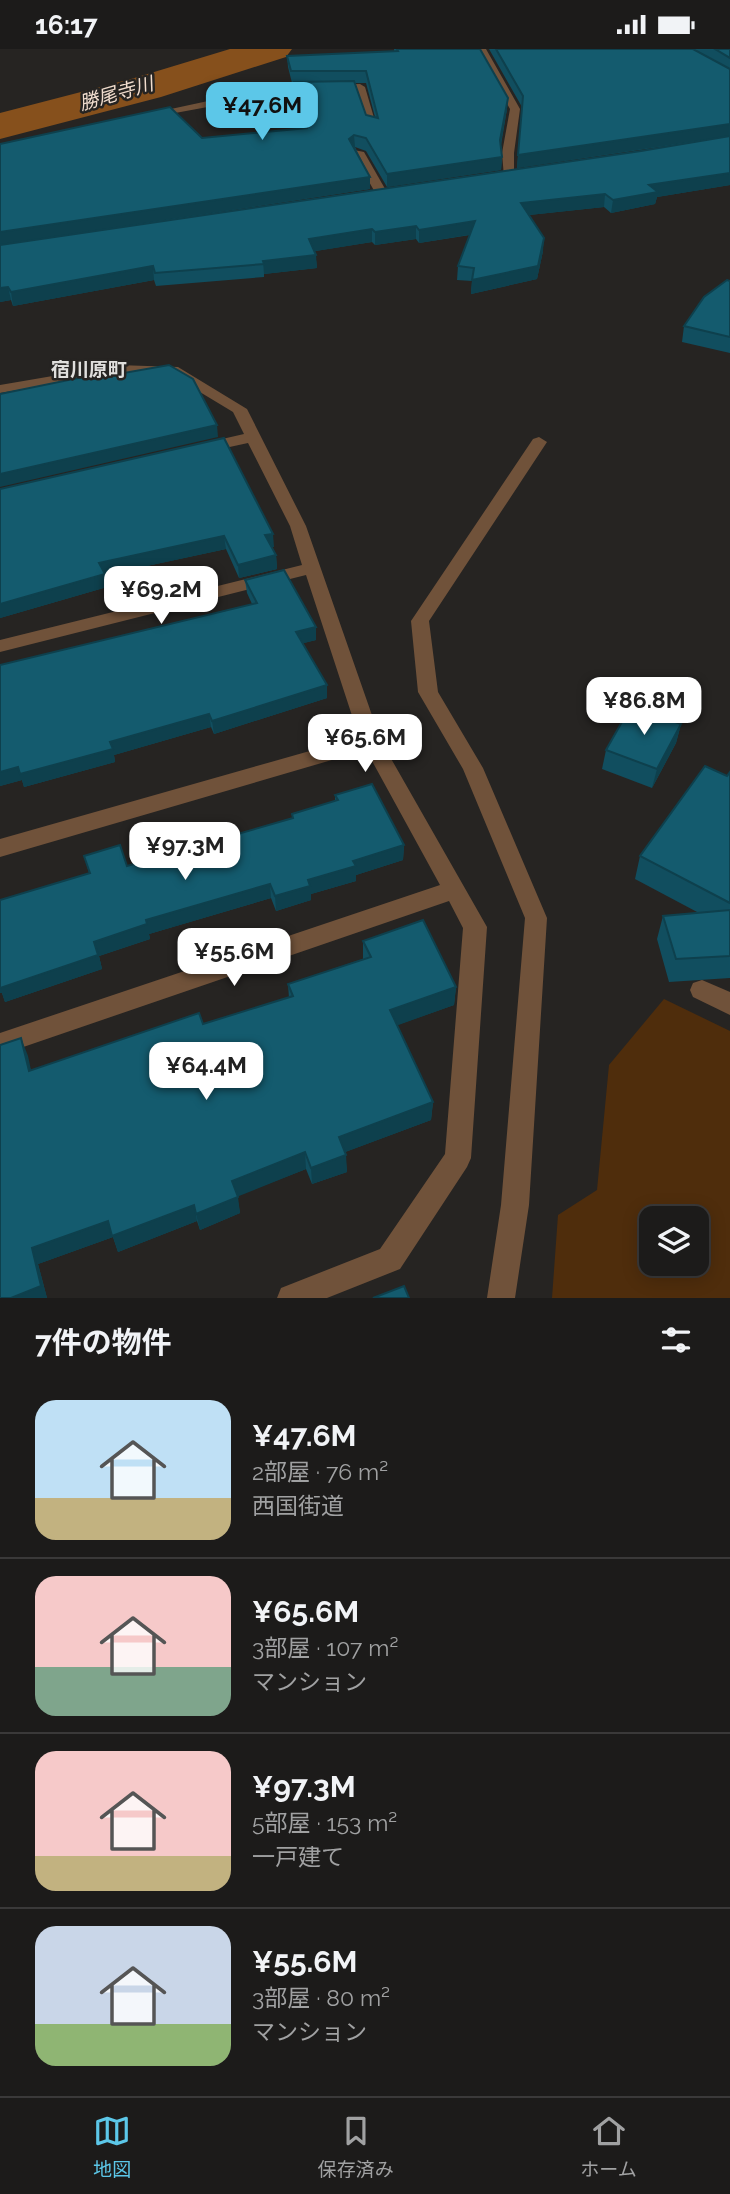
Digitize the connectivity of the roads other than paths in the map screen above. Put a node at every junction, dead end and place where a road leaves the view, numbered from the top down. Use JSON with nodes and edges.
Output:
{"nodes":[{"id":1,"x":481,"y":49,"type":"edge"},
{"id":2,"x":138,"y":118,"type":"edge"},
{"id":3,"x":373,"y":126,"type":"edge"},
{"id":4,"x":358,"y":152,"type":"edge"},
{"id":5,"x":496,"y":179,"type":"edge"},
{"id":6,"x":365,"y":196,"type":"edge"},
{"id":7,"x":0,"y":389,"type":"edge"},
{"id":8,"x":253,"y":437,"type":"junction"},
{"id":9,"x":539,"y":442,"type":"dead end"},
{"id":10,"x":187,"y":452,"type":"edge"},
{"id":11,"x":312,"y":568,"type":"junction"},
{"id":12,"x":0,"y":646,"type":"edge"},
{"id":13,"x":371,"y":741,"type":"junction"},
{"id":14,"x":0,"y":848,"type":"edge"},
{"id":15,"x":454,"y":890,"type":"junction"},
{"id":16,"x":702,"y":990,"type":"dead end"},
{"id":17,"x":730,"y":1004,"type":"edge"},
{"id":18,"x":0,"y":1044,"type":"edge"},
{"id":19,"x":291,"y":1298,"type":"edge"},
{"id":20,"x":500,"y":1298,"type":"edge"}],
"edges":[{"from":1,"to":5,"type":"street"},
{"from":2,"to":3,"type":"street"},
{"from":4,"to":6,"type":"street"},
{"from":7,"to":8,"type":"street"},
{"from":8,"to":10,"type":"street"},
{"from":8,"to":11,"type":"street"},
{"from":9,"to":20,"type":"street"},
{"from":11,"to":12,"type":"street"},
{"from":11,"to":13,"type":"street"},
{"from":13,"to":14,"type":"street"},
{"from":13,"to":15,"type":"street"},
{"from":15,"to":18,"type":"street"},
{"from":15,"to":19,"type":"street"},
{"from":16,"to":17,"type":"street"}]}
